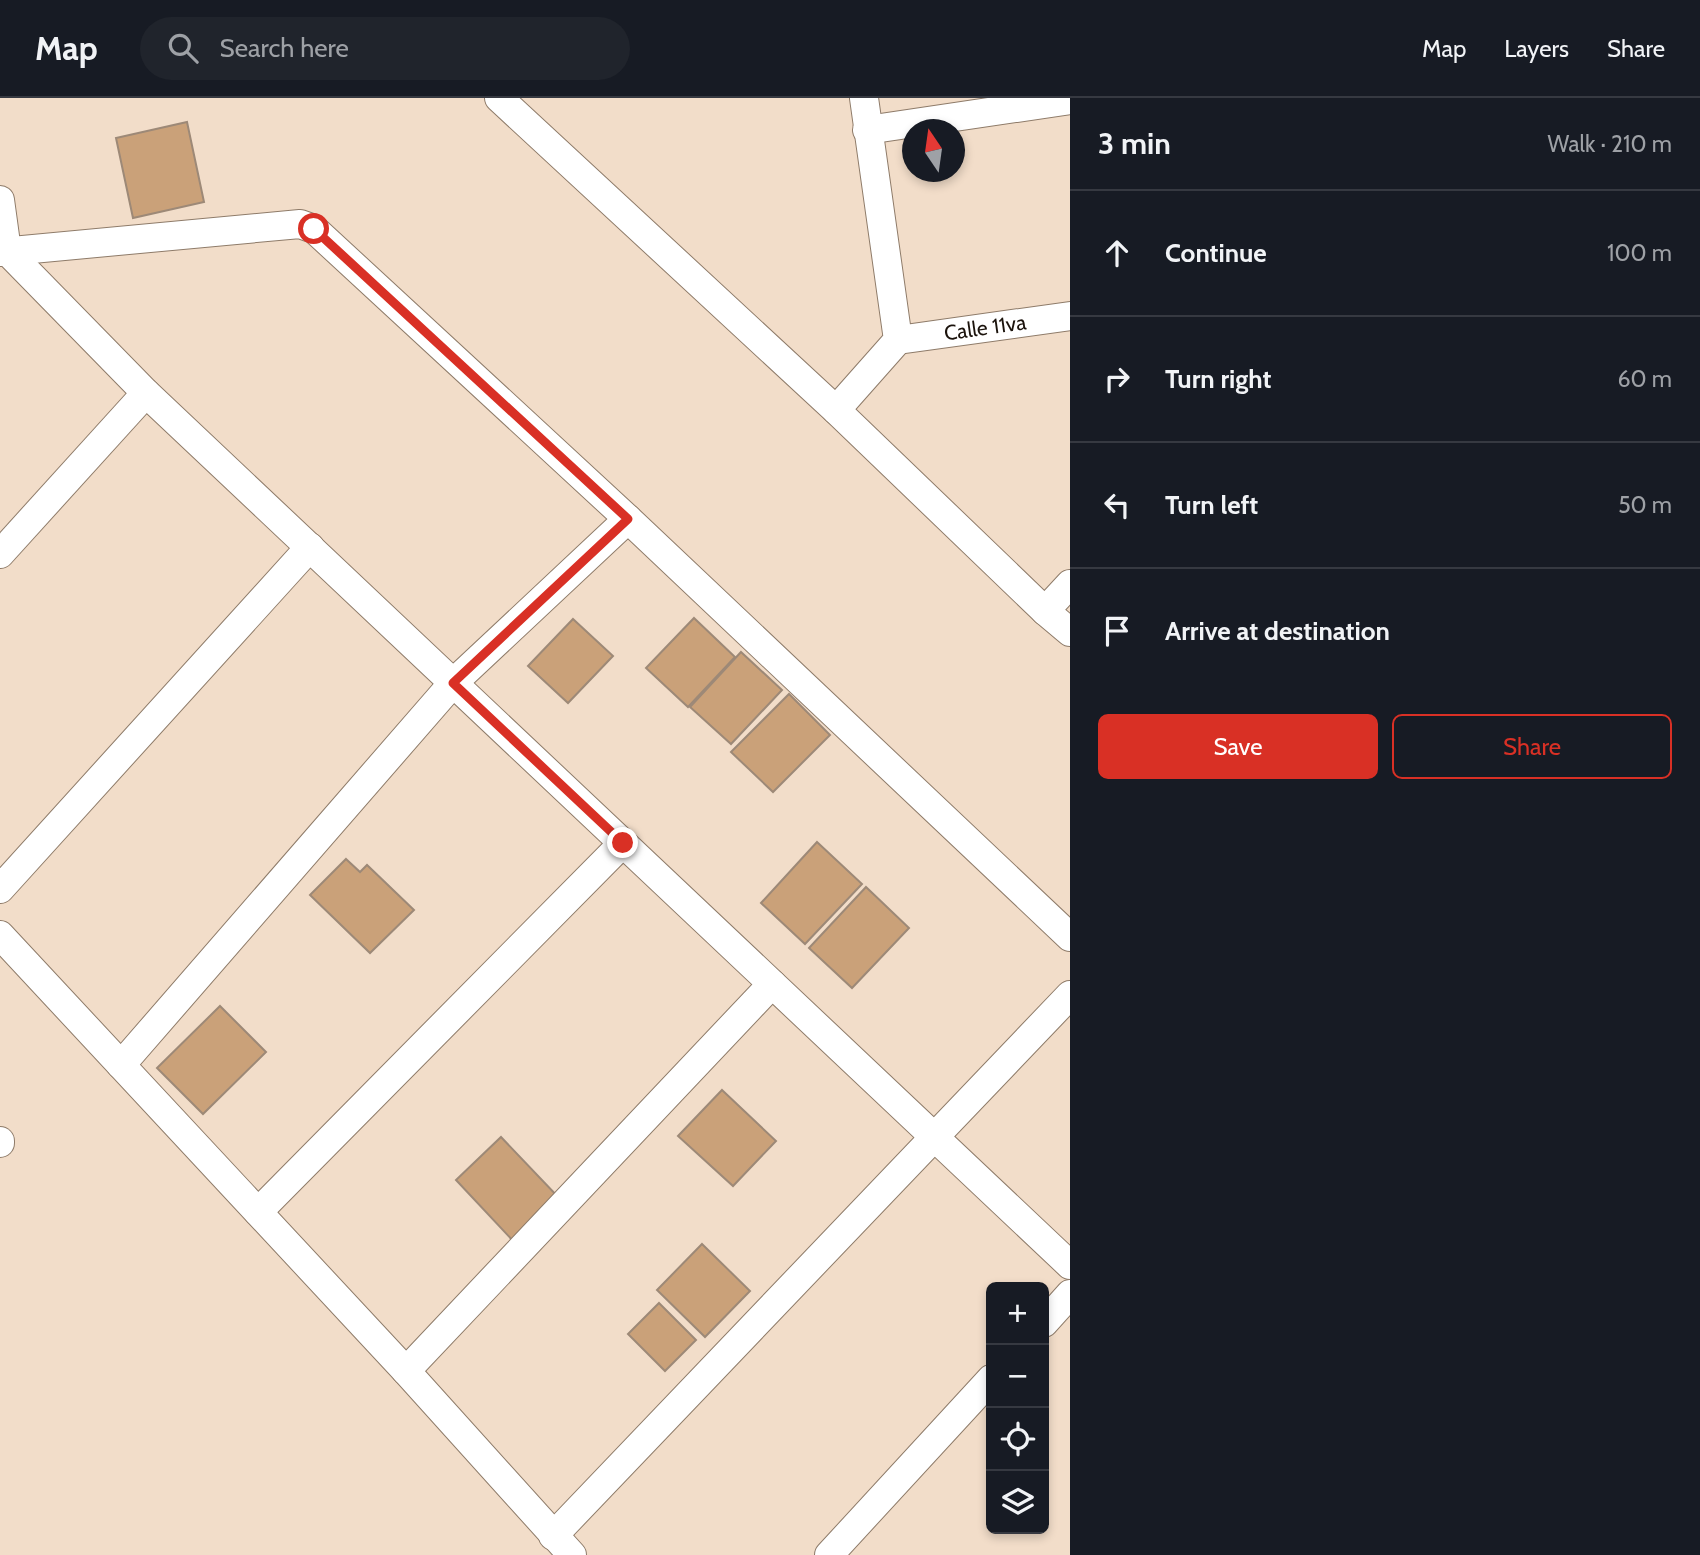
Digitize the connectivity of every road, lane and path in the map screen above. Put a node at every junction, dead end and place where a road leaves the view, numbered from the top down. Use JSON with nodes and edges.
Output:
{"nodes":[{"id":1,"x":499,"y":98,"type":"edge"},
{"id":2,"x":864,"y":98,"type":"edge"},
{"id":3,"x":1070,"y":100,"type":"edge"},
{"id":4,"x":867,"y":130,"type":"junction"},
{"id":5,"x":0,"y":200,"type":"edge"},
{"id":6,"x":2,"y":254,"type":"edge"},
{"id":7,"x":1070,"y":316,"type":"edge"},
{"id":8,"x":898,"y":340,"type":"junction"},
{"id":9,"x":146,"y":393,"type":"junction"},
{"id":10,"x":836,"y":410,"type":"junction"},
{"id":11,"x":628,"y":519,"type":"junction"},
{"id":12,"x":310,"y":547,"type":"junction"},
{"id":13,"x":0,"y":554,"type":"edge"},
{"id":14,"x":1070,"y":583,"type":"edge"},
{"id":15,"x":1045,"y":611,"type":"junction"},
{"id":16,"x":1070,"y":632,"type":"edge"},
{"id":17,"x":453,"y":683,"type":"junction"},
{"id":18,"x":623,"y":843,"type":"junction"},
{"id":19,"x":0,"y":888,"type":"edge"},
{"id":20,"x":0,"y":935,"type":"edge"},
{"id":21,"x":1070,"y":937,"type":"edge"},
{"id":22,"x":772,"y":984,"type":"junction"},
{"id":23,"x":1070,"y":995,"type":"edge"},
{"id":24,"x":121,"y":1065,"type":"junction"},
{"id":25,"x":935,"y":1138,"type":"junction"},
{"id":26,"x":258,"y":1212,"type":"junction"},
{"id":27,"x":1070,"y":1265,"type":"edge"},
{"id":28,"x":1070,"y":1294,"type":"edge"},
{"id":29,"x":1049,"y":1317,"type":"edge"},
{"id":30,"x":406,"y":1371,"type":"junction"},
{"id":31,"x":986,"y":1384,"type":"edge"},
{"id":32,"x":562,"y":1546,"type":"edge"},
{"id":33,"x":829,"y":1555,"type":"edge"}],
"edges":[{"from":1,"to":10,"type":"street"},
{"from":2,"to":4,"type":"street"},
{"from":3,"to":4,"type":"street"},
{"from":4,"to":8,"type":"street"},
{"from":5,"to":6,"type":"street"},
{"from":6,"to":9,"type":"street"},
{"from":6,"to":11,"type":"street"},
{"from":7,"to":8,"type":"street","name":"Calle 11va"},
{"from":8,"to":10,"type":"street"},
{"from":9,"to":12,"type":"street"},
{"from":9,"to":13,"type":"street"},
{"from":10,"to":15,"type":"street"},
{"from":11,"to":17,"type":"street"},
{"from":11,"to":21,"type":"street"},
{"from":12,"to":17,"type":"street"},
{"from":12,"to":19,"type":"street"},
{"from":14,"to":15,"type":"street"},
{"from":15,"to":16,"type":"street"},
{"from":17,"to":18,"type":"street"},
{"from":17,"to":24,"type":"street"},
{"from":18,"to":22,"type":"street"},
{"from":18,"to":26,"type":"street"},
{"from":20,"to":24,"type":"street"},
{"from":22,"to":25,"type":"street"},
{"from":22,"to":30,"type":"street"},
{"from":23,"to":25,"type":"street"},
{"from":24,"to":26,"type":"street"},
{"from":25,"to":27,"type":"street"},
{"from":25,"to":32,"type":"street"},
{"from":26,"to":30,"type":"street"},
{"from":28,"to":29,"type":"street"},
{"from":30,"to":32,"type":"street"},
{"from":31,"to":33,"type":"street"}]}
